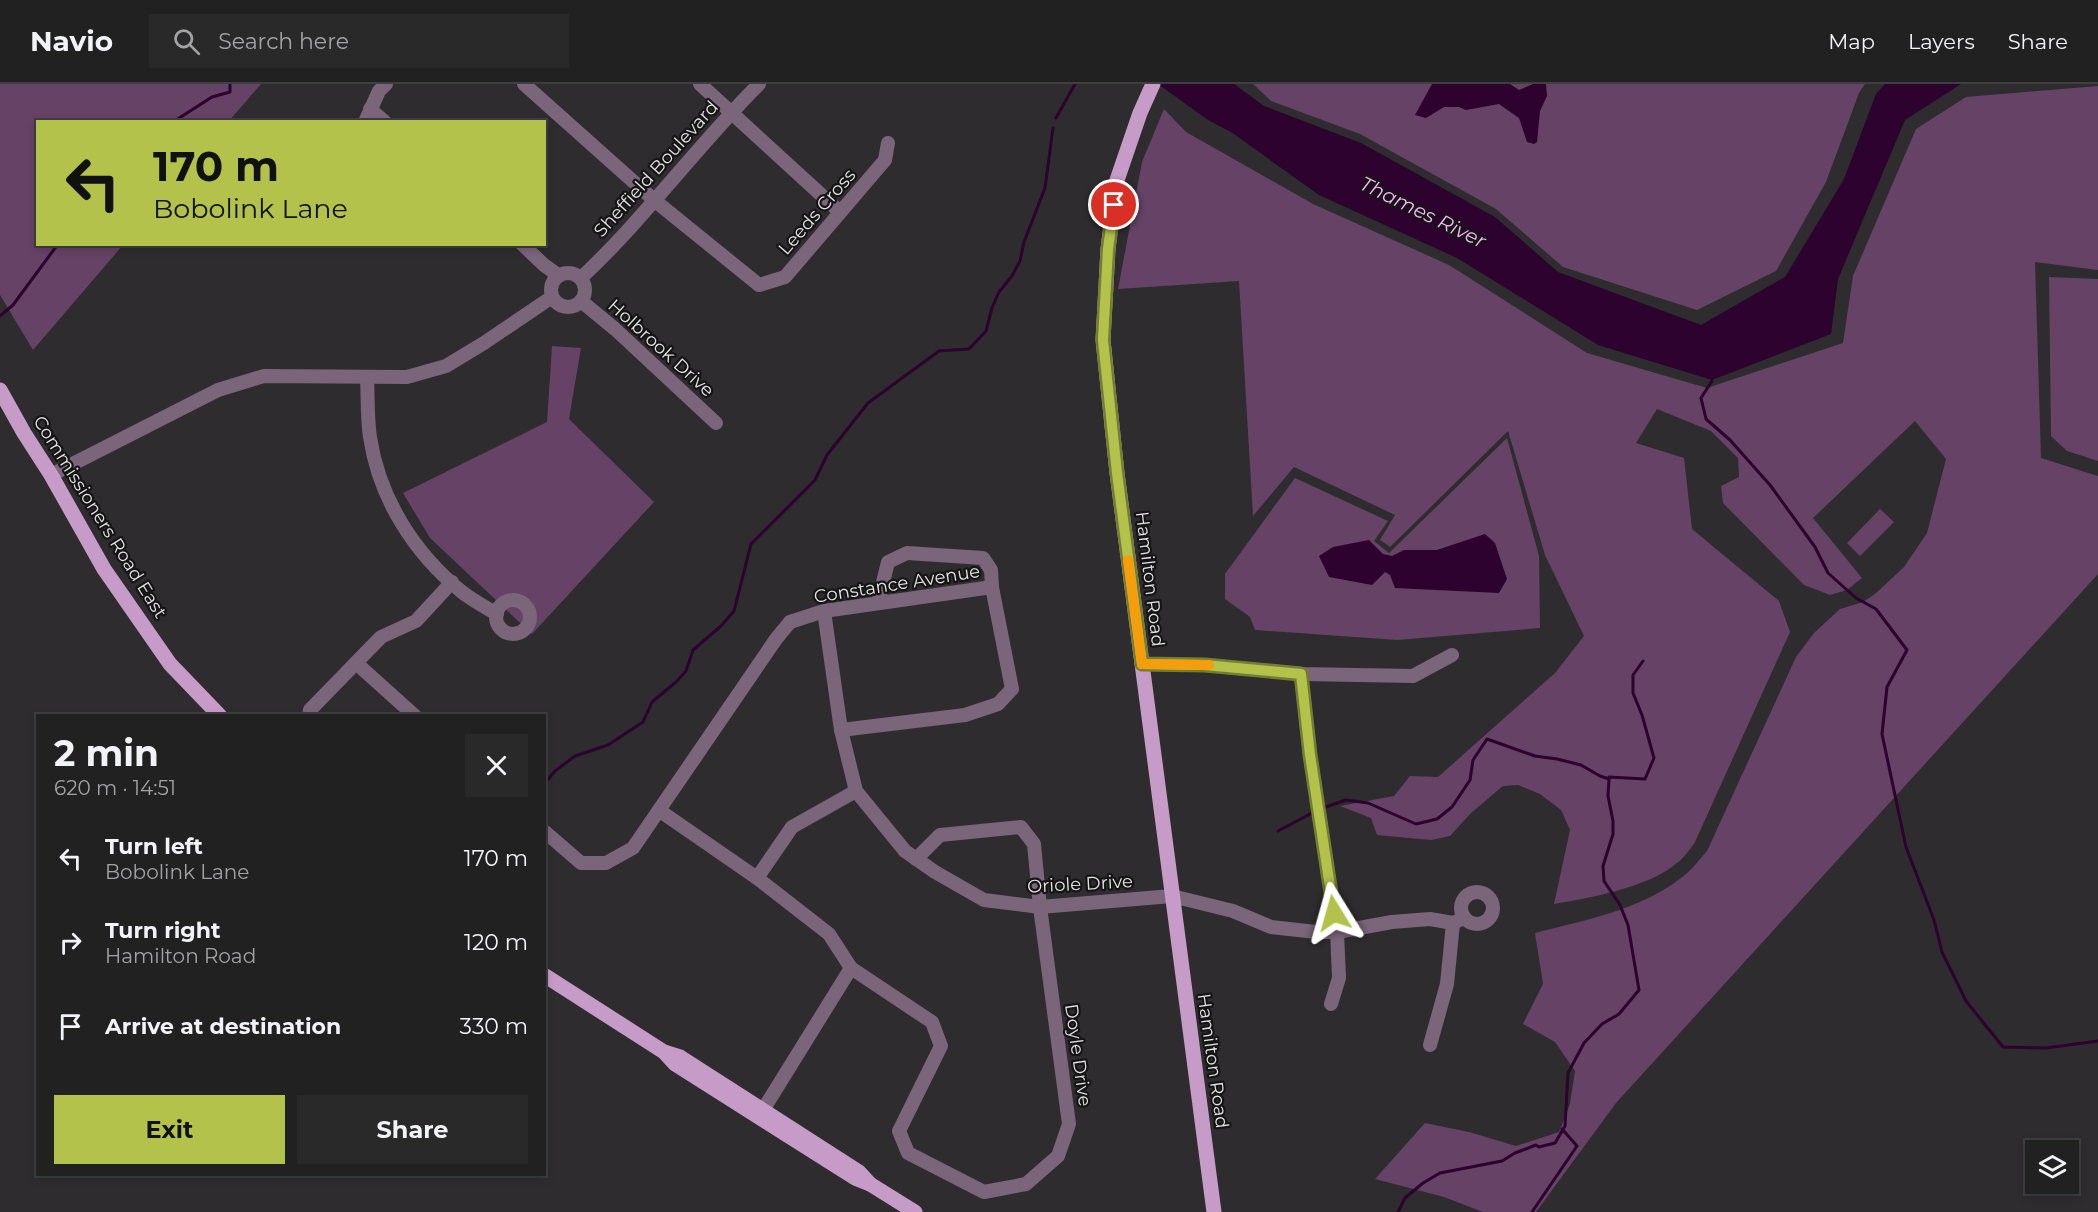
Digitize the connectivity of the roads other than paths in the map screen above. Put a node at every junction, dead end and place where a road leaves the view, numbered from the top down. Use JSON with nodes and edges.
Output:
{"nodes":[{"id":1,"x":386,"y":84,"type":"edge"},
{"id":2,"x":524,"y":84,"type":"edge"},
{"id":3,"x":700,"y":84,"type":"edge"},
{"id":4,"x":759,"y":84,"type":"edge"},
{"id":5,"x":1150,"y":91,"type":"edge"},
{"id":6,"x":731,"y":112,"type":"junction"},
{"id":7,"x":368,"y":115,"type":"edge"},
{"id":8,"x":888,"y":143,"type":"dead end"},
{"id":9,"x":654,"y":200,"type":"junction"},
{"id":10,"x":840,"y":212,"type":"junction"},
{"id":11,"x":524,"y":246,"type":"edge"},
{"id":12,"x":558,"y":275,"type":"junction"},
{"id":13,"x":581,"y":278,"type":"junction"},
{"id":14,"x":552,"y":297,"type":"junction"},
{"id":15,"x":581,"y":301,"type":"junction"},
{"id":16,"x":367,"y":377,"type":"junction"},
{"id":17,"x":0,"y":390,"type":"edge"},
{"id":18,"x":717,"y":423,"type":"dead end"},
{"id":19,"x":51,"y":475,"type":"junction"},
{"id":20,"x":452,"y":582,"type":"junction"},
{"id":21,"x":992,"y":587,"type":"junction"},
{"id":22,"x":878,"y":603,"type":"junction"},
{"id":23,"x":824,"y":611,"type":"junction"},
{"id":24,"x":496,"y":614,"type":"dead end"},
{"id":25,"x":1452,"y":655,"type":"dead end"},
{"id":26,"x":356,"y":663,"type":"junction"},
{"id":27,"x":1142,"y":664,"type":"junction"},
{"id":28,"x":1301,"y":674,"type":"junction"},
{"id":29,"x":218,"y":714,"type":"edge"},
{"id":30,"x":309,"y":714,"type":"edge"},
{"id":31,"x":413,"y":714,"type":"edge"},
{"id":32,"x":841,"y":730,"type":"junction"},
{"id":33,"x":856,"y":791,"type":"junction"},
{"id":34,"x":660,"y":811,"type":"junction"},
{"id":35,"x":546,"y":833,"type":"edge"},
{"id":36,"x":916,"y":859,"type":"junction"},
{"id":37,"x":757,"y":878,"type":"junction"},
{"id":38,"x":1172,"y":896,"type":"junction"},
{"id":39,"x":1040,"y":907,"type":"junction"},
{"id":40,"x":1337,"y":932,"type":"junction"},
{"id":41,"x":851,"y":968,"type":"junction"},
{"id":42,"x":546,"y":976,"type":"edge"},
{"id":43,"x":1331,"y":1004,"type":"dead end"},
{"id":44,"x":1430,"y":1045,"type":"dead end"},
{"id":45,"x":664,"y":1052,"type":"junction"},
{"id":46,"x":763,"y":1110,"type":"junction"},
{"id":47,"x":870,"y":1184,"type":"junction"},
{"id":48,"x":915,"y":1212,"type":"edge"},
{"id":49,"x":1214,"y":1212,"type":"edge"}],
"edges":[{"from":1,"to":7,"type":"street"},
{"from":2,"to":9,"type":"street"},
{"from":3,"to":6,"type":"street"},
{"from":4,"to":6,"type":"street","name":"Sheffield Boulevard"},
{"from":5,"to":27,"type":"main road","name":"Hamilton Road"},
{"from":6,"to":9,"type":"street","name":"Sheffield Boulevard"},
{"from":6,"to":10,"type":"street"},
{"from":8,"to":10,"type":"street","name":"Leeds Cross"},
{"from":9,"to":10,"type":"street","name":"Leeds Cross"},
{"from":9,"to":13,"type":"street","name":"Sheffield Boulevard"},
{"from":11,"to":12,"type":"street"},
{"from":12,"to":13,"type":"street"},
{"from":12,"to":14,"type":"street"},
{"from":13,"to":15,"type":"street"},
{"from":14,"to":15,"type":"street"},
{"from":14,"to":16,"type":"street"},
{"from":15,"to":18,"type":"street","name":"Holbrook Drive"},
{"from":16,"to":19,"type":"street"},
{"from":16,"to":20,"type":"street"},
{"from":17,"to":19,"type":"main road","name":"Commissioners Road East"},
{"from":19,"to":29,"type":"main road","name":"Commissioners Road East"},
{"from":20,"to":24,"type":"street"},
{"from":20,"to":26,"type":"street"},
{"from":21,"to":22,"type":"street","name":"Constance Avenue"},
{"from":21,"to":22,"type":"street"},
{"from":21,"to":32,"type":"street","name":"Constance Avenue"},
{"from":22,"to":23,"type":"street","name":"Constance Avenue"},
{"from":23,"to":32,"type":"street","name":"Oriole Drive"},
{"from":23,"to":34,"type":"street","name":"Constance Avenue"},
{"from":25,"to":28,"type":"street"},
{"from":26,"to":30,"type":"street"},
{"from":26,"to":31,"type":"street"},
{"from":27,"to":28,"type":"street"},
{"from":27,"to":38,"type":"main road","name":"Hamilton Road"},
{"from":28,"to":40,"type":"street"},
{"from":32,"to":33,"type":"street","name":"Oriole Drive"},
{"from":33,"to":36,"type":"street","name":"Oriole Drive"},
{"from":33,"to":37,"type":"street"},
{"from":34,"to":35,"type":"street","name":"Constance Avenue"},
{"from":34,"to":37,"type":"street","name":"Doyle Drive"},
{"from":36,"to":39,"type":"street","name":"Oriole Drive"},
{"from":36,"to":39,"type":"street","name":"Doyle Drive"},
{"from":37,"to":41,"type":"street","name":"Doyle Drive"},
{"from":38,"to":39,"type":"street","name":"Oriole Drive"},
{"from":38,"to":40,"type":"street","name":"Oriole Drive"},
{"from":38,"to":49,"type":"main road","name":"Hamilton Road"},
{"from":39,"to":41,"type":"street","name":"Doyle Drive"},
{"from":40,"to":43,"type":"street"},
{"from":40,"to":44,"type":"street","name":"Oriole Drive"},
{"from":41,"to":46,"type":"street"},
{"from":42,"to":45,"type":"main road"},
{"from":45,"to":46,"type":"main road"},
{"from":45,"to":47,"type":"main road"},
{"from":46,"to":47,"type":"main road"},
{"from":47,"to":48,"type":"main road"}]}
